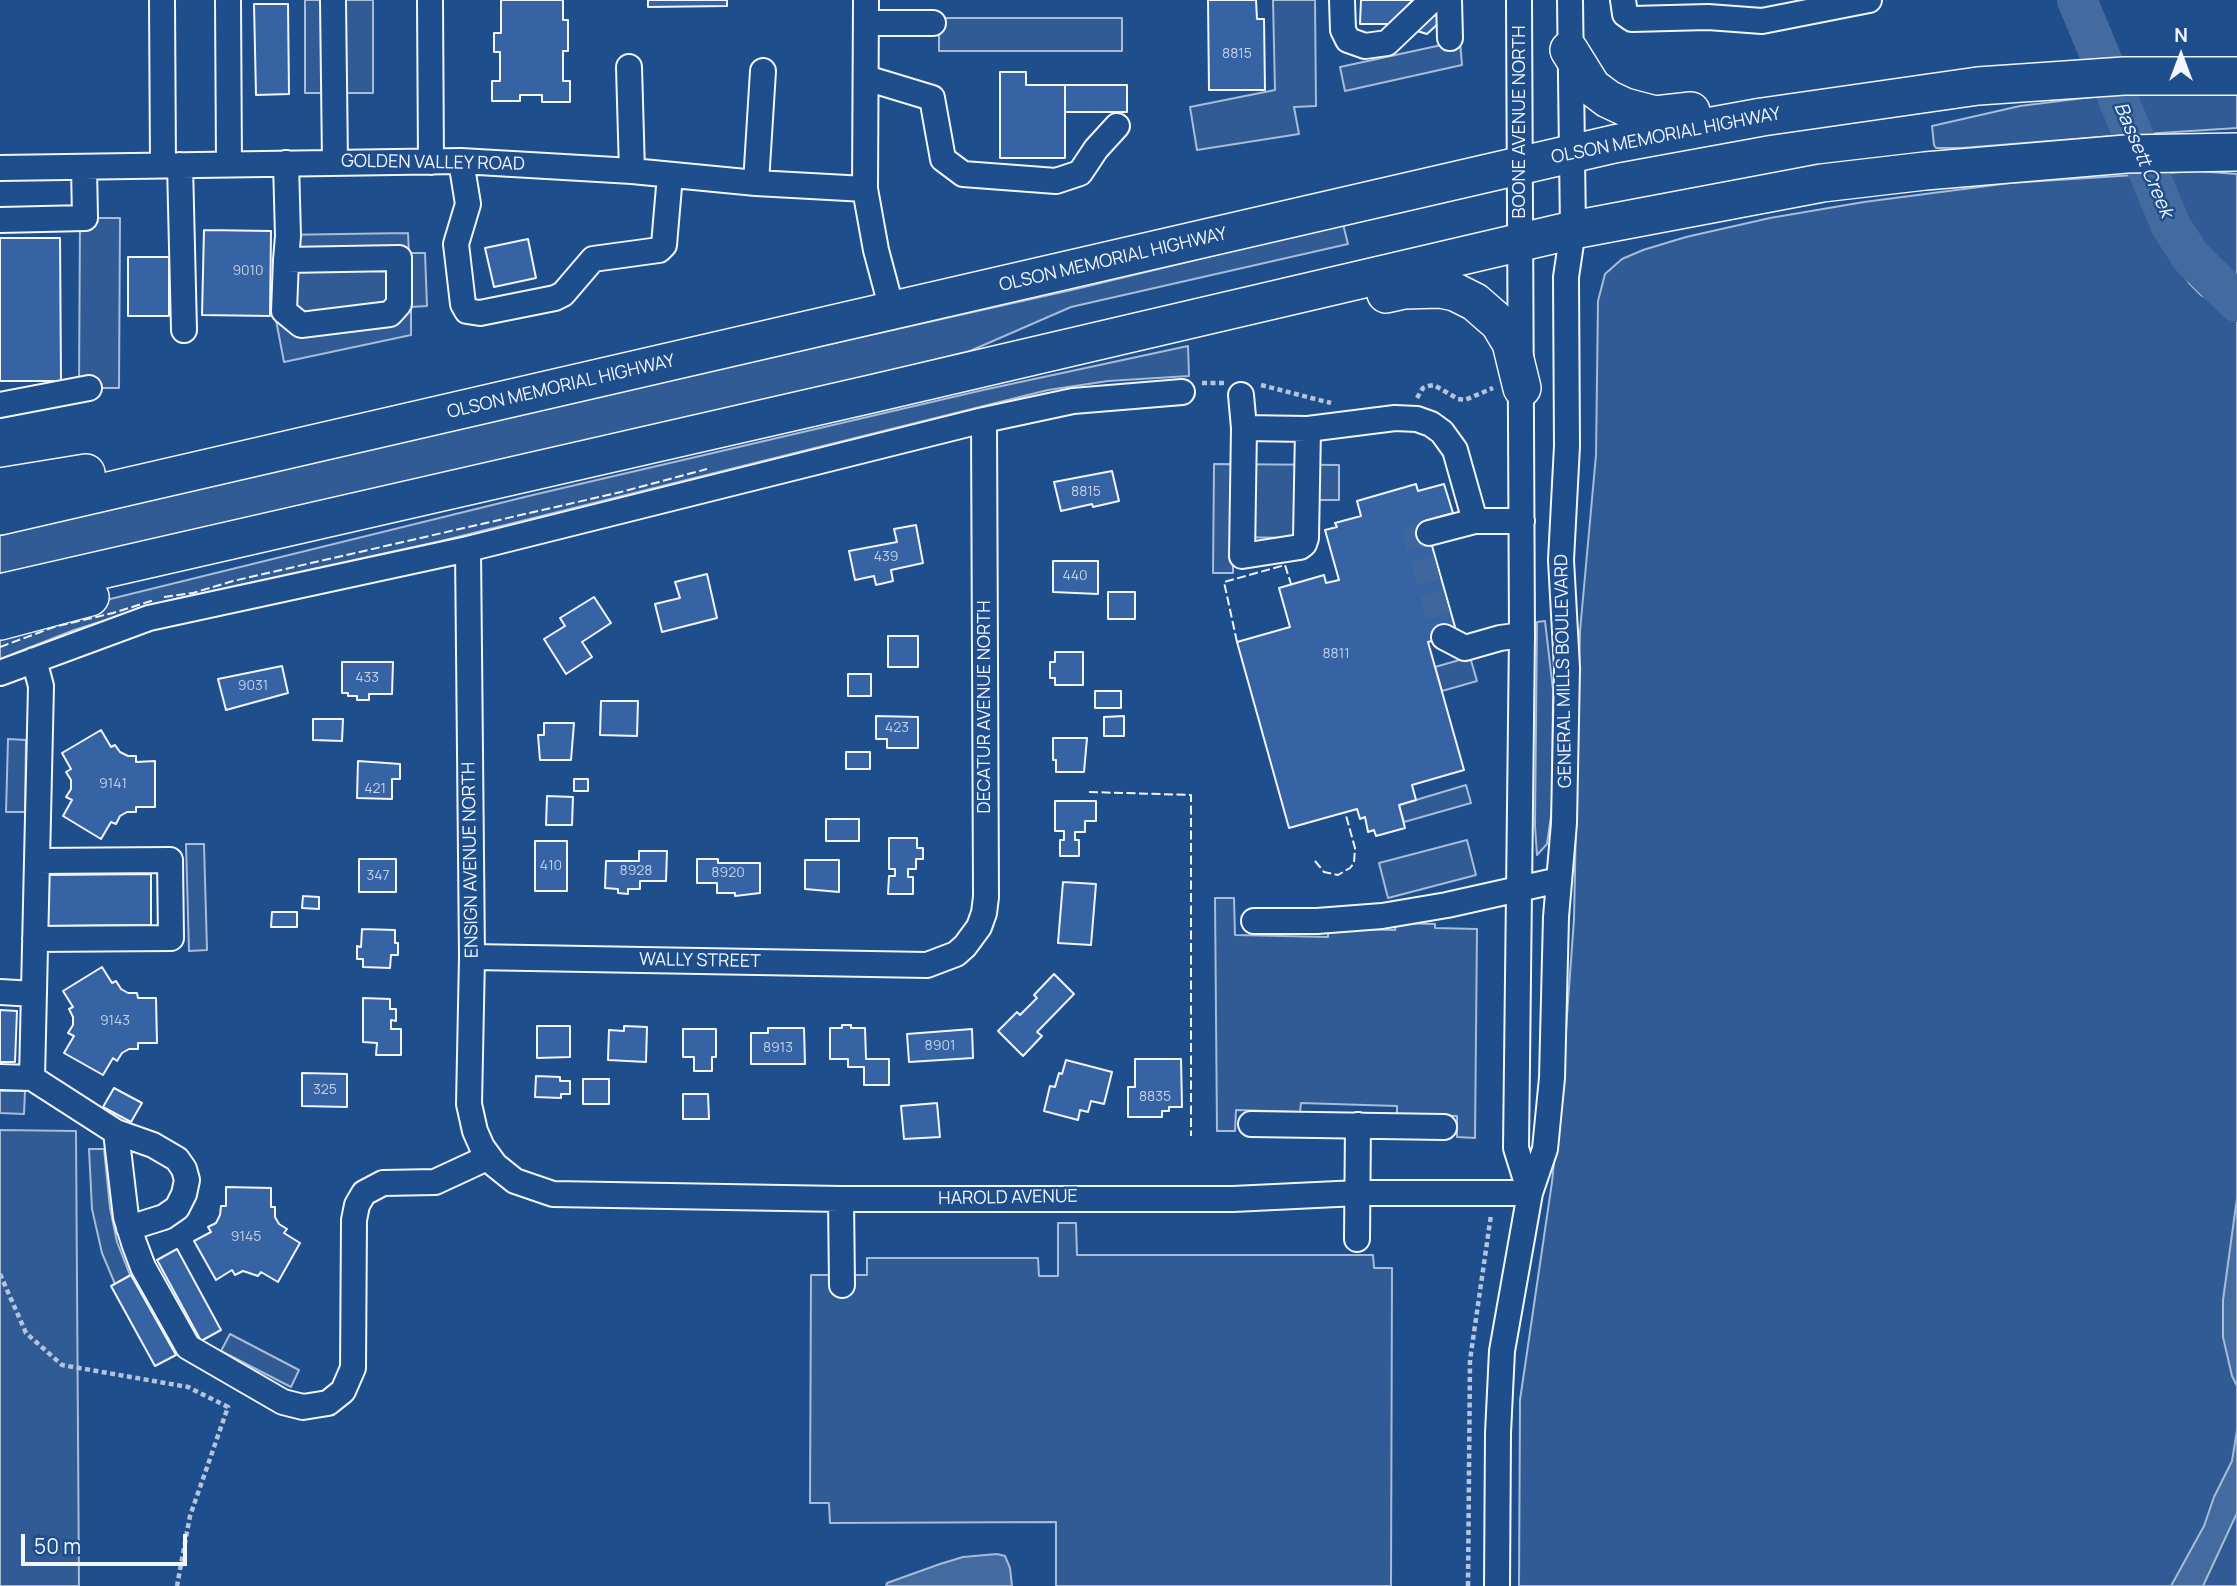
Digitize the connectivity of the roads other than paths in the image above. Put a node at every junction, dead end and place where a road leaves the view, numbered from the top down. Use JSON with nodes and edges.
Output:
{"nodes":[{"id":1,"x":162,"y":0,"type":"edge"},
{"id":2,"x":228,"y":0,"type":"edge"},
{"id":3,"x":333,"y":0,"type":"edge"},
{"id":4,"x":430,"y":0,"type":"edge"},
{"id":5,"x":1342,"y":0,"type":"edge"},
{"id":6,"x":1432,"y":0,"type":"edge"},
{"id":7,"x":1449,"y":0,"type":"edge"},
{"id":8,"x":1519,"y":0,"type":"edge"},
{"id":9,"x":1570,"y":0,"type":"edge"},
{"id":10,"x":1623,"y":0,"type":"edge"},
{"id":11,"x":1806,"y":0,"type":"edge"},
{"id":12,"x":1868,"y":0,"type":"edge"},
{"id":13,"x":866,"y":11,"type":"edge"},
{"id":14,"x":1715,"y":12,"type":"edge"},
{"id":15,"x":933,"y":23,"type":"dead end"},
{"id":16,"x":1450,"y":38,"type":"dead end"},
{"id":17,"x":1569,"y":50,"type":"junction"},
{"id":18,"x":629,"y":66,"type":"dead end"},
{"id":19,"x":764,"y":71,"type":"dead end"},
{"id":20,"x":2237,"y":75,"type":"edge"},
{"id":21,"x":866,"y":78,"type":"junction"},
{"id":22,"x":1938,"y":92,"type":"junction"},
{"id":23,"x":1117,"y":126,"type":"dead end"},
{"id":24,"x":2237,"y":152,"type":"edge"},
{"id":25,"x":1570,"y":154,"type":"junction"},
{"id":26,"x":461,"y":161,"type":"junction"},
{"id":27,"x":335,"y":162,"type":"junction"},
{"id":28,"x":432,"y":162,"type":"junction"},
{"id":29,"x":286,"y":163,"type":"junction"},
{"id":30,"x":229,"y":164,"type":"junction"},
{"id":31,"x":172,"y":165,"type":"junction"},
{"id":32,"x":1519,"y":166,"type":"junction"},
{"id":33,"x":83,"y":167,"type":"junction"},
{"id":34,"x":0,"y":168,"type":"edge"},
{"id":35,"x":632,"y":171,"type":"junction"},
{"id":36,"x":670,"y":175,"type":"junction"},
{"id":37,"x":756,"y":183,"type":"junction"},
{"id":38,"x":865,"y":189,"type":"junction"},
{"id":39,"x":0,"y":220,"type":"edge"},
{"id":40,"x":1573,"y":230,"type":"junction"},
{"id":41,"x":1520,"y":244,"type":"junction"},
{"id":42,"x":286,"y":260,"type":"junction"},
{"id":43,"x":892,"y":310,"type":"junction"},
{"id":44,"x":184,"y":330,"type":"dead end"},
{"id":45,"x":1141,"y":332,"type":"junction"},
{"id":46,"x":1510,"y":387,"type":"junction"},
{"id":47,"x":89,"y":388,"type":"dead end"},
{"id":48,"x":1182,"y":392,"type":"dead end"},
{"id":49,"x":1241,"y":396,"type":"dead end"},
{"id":50,"x":0,"y":405,"type":"edge"},
{"id":51,"x":984,"y":420,"type":"junction"},
{"id":52,"x":1244,"y":428,"type":"junction"},
{"id":53,"x":1308,"y":429,"type":"junction"},
{"id":54,"x":313,"y":444,"type":"junction"},
{"id":55,"x":0,"y":487,"type":"edge"},
{"id":56,"x":394,"y":503,"type":"junction"},
{"id":57,"x":0,"y":516,"type":"edge"},
{"id":58,"x":1475,"y":521,"type":"junction"},
{"id":59,"x":1521,"y":521,"type":"junction"},
{"id":60,"x":1429,"y":533,"type":"dead end"},
{"id":61,"x":468,"y":549,"type":"junction"},
{"id":62,"x":0,"y":593,"type":"edge"},
{"id":63,"x":0,"y":621,"type":"edge"},
{"id":64,"x":1522,"y":635,"type":"junction"},
{"id":65,"x":1444,"y":637,"type":"dead end"},
{"id":66,"x":34,"y":660,"type":"junction"},
{"id":67,"x":0,"y":673,"type":"edge"},
{"id":68,"x":37,"y":861,"type":"junction"},
{"id":69,"x":1559,"y":880,"type":"junction"},
{"id":70,"x":1520,"y":888,"type":"junction"},
{"id":71,"x":1254,"y":921,"type":"dead end"},
{"id":72,"x":35,"y":939,"type":"junction"},
{"id":73,"x":472,"y":957,"type":"junction"},
{"id":74,"x":927,"y":965,"type":"joint"},
{"id":75,"x":0,"y":992,"type":"edge"},
{"id":76,"x":34,"y":994,"type":"junction"},
{"id":77,"x":0,"y":1077,"type":"edge"},
{"id":78,"x":32,"y":1078,"type":"junction"},
{"id":79,"x":1251,"y":1124,"type":"dead end"},
{"id":80,"x":1358,"y":1125,"type":"junction"},
{"id":81,"x":1444,"y":1126,"type":"dead end"},
{"id":82,"x":116,"y":1132,"type":"junction"},
{"id":83,"x":492,"y":1161,"type":"junction"},
{"id":84,"x":1358,"y":1193,"type":"junction"},
{"id":85,"x":1530,"y":1193,"type":"junction"},
{"id":86,"x":841,"y":1199,"type":"junction"},
{"id":87,"x":129,"y":1228,"type":"junction"},
{"id":88,"x":1357,"y":1239,"type":"dead end"},
{"id":89,"x":842,"y":1285,"type":"dead end"},
{"id":90,"x":1497,"y":1586,"type":"edge"}],
"edges":[{"from":1,"to":31,"type":"street"},
{"from":2,"to":30,"type":"street"},
{"from":3,"to":27,"type":"street"},
{"from":4,"to":28,"type":"street"},
{"from":5,"to":6,"type":"street"},
{"from":7,"to":16,"type":"street"},
{"from":8,"to":32,"type":"street","name":"BOONE AVENUE NORTH"},
{"from":9,"to":17,"type":"street"},
{"from":10,"to":14,"type":"street"},
{"from":11,"to":14,"type":"street"},
{"from":12,"to":14,"type":"street"},
{"from":13,"to":15,"type":"street"},
{"from":13,"to":21,"type":"street"},
{"from":17,"to":22,"type":"highway"},
{"from":17,"to":25,"type":"street"},
{"from":18,"to":35,"type":"street"},
{"from":19,"to":37,"type":"street"},
{"from":20,"to":22,"type":"highway","name":"OLSON MEMORIAL HIGHWAY"},
{"from":21,"to":23,"type":"street"},
{"from":21,"to":38,"type":"street"},
{"from":22,"to":25,"type":"highway","name":"OLSON MEMORIAL HIGHWAY"},
{"from":24,"to":40,"type":"highway"},
{"from":25,"to":32,"type":"highway","name":"OLSON MEMORIAL HIGHWAY"},
{"from":25,"to":40,"type":"street"},
{"from":26,"to":28,"type":"street","name":"GOLDEN VALLEY ROAD"},
{"from":26,"to":35,"type":"street","name":"GOLDEN VALLEY ROAD"},
{"from":26,"to":36,"type":"street"},
{"from":27,"to":28,"type":"street","name":"GOLDEN VALLEY ROAD"},
{"from":27,"to":29,"type":"street","name":"GOLDEN VALLEY ROAD"},
{"from":29,"to":30,"type":"street","name":"GOLDEN VALLEY ROAD"},
{"from":29,"to":42,"type":"street"},
{"from":30,"to":31,"type":"street","name":"GOLDEN VALLEY ROAD"},
{"from":31,"to":33,"type":"street","name":"GOLDEN VALLEY ROAD"},
{"from":31,"to":44,"type":"street"},
{"from":32,"to":41,"type":"street","name":"BOONE AVENUE NORTH"},
{"from":32,"to":43,"type":"highway","name":"OLSON MEMORIAL HIGHWAY"},
{"from":33,"to":34,"type":"street","name":"GOLDEN VALLEY ROAD"},
{"from":33,"to":39,"type":"street"},
{"from":35,"to":36,"type":"street","name":"GOLDEN VALLEY ROAD"},
{"from":36,"to":37,"type":"street","name":"GOLDEN VALLEY ROAD"},
{"from":37,"to":38,"type":"street","name":"GOLDEN VALLEY ROAD"},
{"from":38,"to":43,"type":"street"},
{"from":40,"to":41,"type":"highway"},
{"from":40,"to":69,"type":"street","name":"GENERAL MILLS BOULEVARD"},
{"from":41,"to":45,"type":"highway"},
{"from":41,"to":46,"type":"street","name":"GENERAL MILLS BOULEVARD"},
{"from":42,"to":42,"type":"street"},
{"from":43,"to":54,"type":"highway","name":"OLSON MEMORIAL HIGHWAY"},
{"from":45,"to":46,"type":"highway"},
{"from":45,"to":56,"type":"highway"},
{"from":46,"to":59,"type":"street","name":"GENERAL MILLS BOULEVARD"},
{"from":47,"to":50,"type":"street"},
{"from":48,"to":51,"type":"street"},
{"from":49,"to":52,"type":"street"},
{"from":51,"to":61,"type":"street"},
{"from":51,"to":74,"type":"street","name":"DECATUR AVENUE NORTH"},
{"from":52,"to":53,"type":"street"},
{"from":52,"to":53,"type":"street"},
{"from":53,"to":58,"type":"street"},
{"from":54,"to":55,"type":"highway"},
{"from":54,"to":57,"type":"highway","name":"OLSON MEMORIAL HIGHWAY"},
{"from":56,"to":62,"type":"highway"},
{"from":56,"to":63,"type":"highway"},
{"from":58,"to":59,"type":"street"},
{"from":58,"to":60,"type":"street"},
{"from":59,"to":64,"type":"street","name":"GENERAL MILLS BOULEVARD"},
{"from":61,"to":66,"type":"street"},
{"from":61,"to":73,"type":"street","name":"ENSIGN AVENUE NORTH"},
{"from":64,"to":65,"type":"street"},
{"from":64,"to":70,"type":"street","name":"GENERAL MILLS BOULEVARD"},
{"from":66,"to":67,"type":"street"},
{"from":66,"to":68,"type":"street"},
{"from":68,"to":72,"type":"street"},
{"from":68,"to":72,"type":"street"},
{"from":69,"to":70,"type":"street"},
{"from":69,"to":85,"type":"street","name":"GENERAL MILLS BOULEVARD"},
{"from":70,"to":71,"type":"street"},
{"from":70,"to":85,"type":"street","name":"GENERAL MILLS BOULEVARD"},
{"from":72,"to":76,"type":"street"},
{"from":73,"to":74,"type":"street","name":"WALLY STREET"},
{"from":73,"to":83,"type":"street","name":"ENSIGN AVENUE NORTH"},
{"from":75,"to":76,"type":"street"},
{"from":76,"to":78,"type":"street"},
{"from":77,"to":78,"type":"street"},
{"from":78,"to":82,"type":"street"},
{"from":79,"to":80,"type":"street"},
{"from":80,"to":81,"type":"street"},
{"from":80,"to":84,"type":"street"},
{"from":82,"to":87,"type":"street"},
{"from":82,"to":87,"type":"street"},
{"from":83,"to":86,"type":"street","name":"HAROLD AVENUE"},
{"from":83,"to":87,"type":"street"},
{"from":84,"to":85,"type":"street","name":"HAROLD AVENUE"},
{"from":84,"to":86,"type":"street","name":"HAROLD AVENUE"},
{"from":84,"to":88,"type":"street"},
{"from":85,"to":90,"type":"street","name":"GENERAL MILLS BOULEVARD"},
{"from":86,"to":89,"type":"street"}]}
